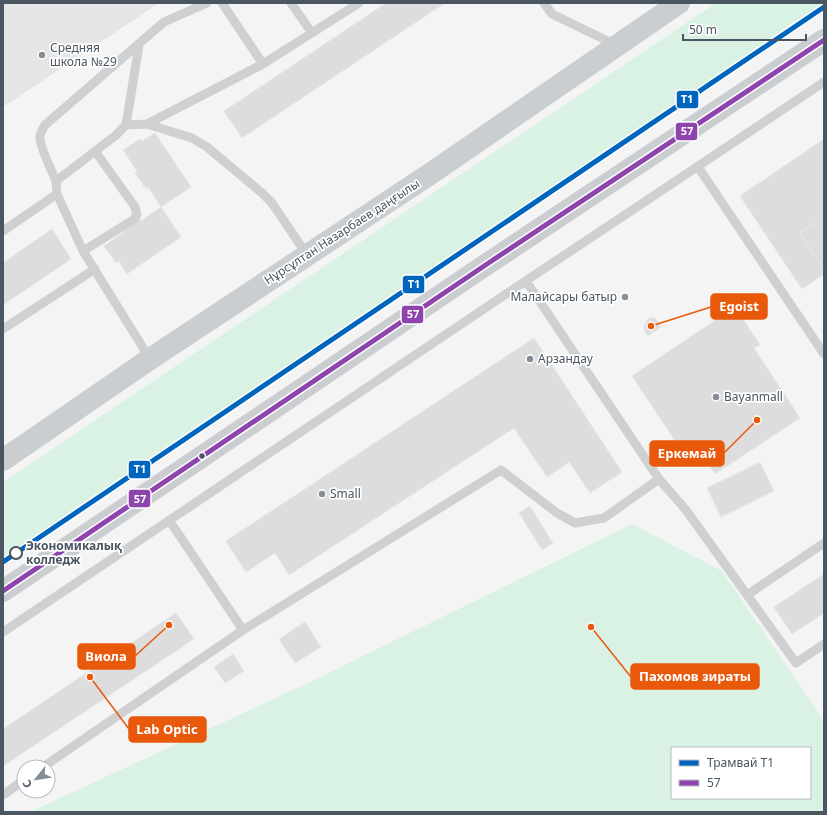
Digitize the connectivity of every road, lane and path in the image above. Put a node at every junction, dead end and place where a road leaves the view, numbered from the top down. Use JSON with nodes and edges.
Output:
{"nodes":[{"id":1,"x":207,"y":3,"type":"edge"},
{"id":2,"x":222,"y":3,"type":"edge"},
{"id":3,"x":291,"y":3,"type":"edge"},
{"id":4,"x":359,"y":3,"type":"edge"},
{"id":5,"x":544,"y":3,"type":"edge"},
{"id":6,"x":679,"y":3,"type":"edge"},
{"id":7,"x":312,"y":33,"type":"junction"},
{"id":8,"x":824,"y":40,"type":"edge"},
{"id":9,"x":139,"y":45,"type":"junction"},
{"id":10,"x":617,"y":46,"type":"junction"},
{"id":11,"x":263,"y":64,"type":"junction"},
{"id":12,"x":824,"y":82,"type":"edge"},
{"id":13,"x":147,"y":124,"type":"junction"},
{"id":14,"x":126,"y":125,"type":"junction"},
{"id":15,"x":95,"y":151,"type":"junction"},
{"id":16,"x":698,"y":167,"type":"junction"},
{"id":17,"x":56,"y":181,"type":"junction"},
{"id":18,"x":57,"y":194,"type":"junction"},
{"id":19,"x":3,"y":231,"type":"edge"},
{"id":20,"x":83,"y":252,"type":"junction"},
{"id":21,"x":307,"y":255,"type":"junction"},
{"id":22,"x":95,"y":269,"type":"junction"},
{"id":23,"x":526,"y":281,"type":"junction"},
{"id":24,"x":3,"y":329,"type":"edge"},
{"id":25,"x":824,"y":354,"type":"edge"},
{"id":26,"x":150,"y":359,"type":"junction"},
{"id":27,"x":3,"y":460,"type":"edge"},
{"id":28,"x":659,"y":479,"type":"junction"},
{"id":29,"x":169,"y":520,"type":"junction"},
{"id":30,"x":824,"y":543,"type":"edge"},
{"id":31,"x":3,"y":592,"type":"edge"},
{"id":32,"x":747,"y":595,"type":"junction"},
{"id":33,"x":243,"y":630,"type":"junction"},
{"id":34,"x":3,"y":632,"type":"edge"},
{"id":35,"x":824,"y":644,"type":"edge"},
{"id":36,"x":55,"y":759,"type":"edge"},
{"id":37,"x":16,"y":786,"type":"edge"},
{"id":38,"x":3,"y":795,"type":"edge"}],
"edges":[{"from":1,"to":9,"type":"lane"},
{"from":2,"to":11,"type":"lane"},
{"from":3,"to":7,"type":"lane"},
{"from":4,"to":7,"type":"lane"},
{"from":5,"to":10,"type":"lane"},
{"from":6,"to":10,"type":"main road","name":"Нұрсұлтан Назарбаев даңғылы"},
{"from":7,"to":11,"type":"lane"},
{"from":8,"to":31,"type":"main road"},
{"from":9,"to":14,"type":"lane"},
{"from":9,"to":17,"type":"lane"},
{"from":10,"to":21,"type":"main road","name":"Нұрсұлтан Назарбаев даңғылы"},
{"from":11,"to":13,"type":"lane"},
{"from":12,"to":16,"type":"lane"},
{"from":13,"to":14,"type":"lane"},
{"from":13,"to":21,"type":"lane"},
{"from":14,"to":15,"type":"lane"},
{"from":15,"to":17,"type":"lane"},
{"from":15,"to":20,"type":"lane"},
{"from":16,"to":23,"type":"lane"},
{"from":16,"to":25,"type":"lane"},
{"from":17,"to":18,"type":"lane"},
{"from":18,"to":19,"type":"lane"},
{"from":18,"to":20,"type":"lane"},
{"from":20,"to":22,"type":"lane"},
{"from":21,"to":26,"type":"main road","name":"Нұрсұлтан Назарбаев даңғылы"},
{"from":22,"to":24,"type":"lane"},
{"from":22,"to":26,"type":"lane"},
{"from":23,"to":28,"type":"lane"},
{"from":23,"to":29,"type":"lane"},
{"from":26,"to":27,"type":"main road","name":"Нұрсұлтан Назарбаев даңғылы"},
{"from":28,"to":32,"type":"lane"},
{"from":28,"to":33,"type":"lane"},
{"from":29,"to":33,"type":"lane"},
{"from":29,"to":34,"type":"lane"},
{"from":30,"to":32,"type":"lane"},
{"from":32,"to":35,"type":"lane"},
{"from":33,"to":36,"type":"lane"},
{"from":37,"to":38,"type":"lane"}]}
